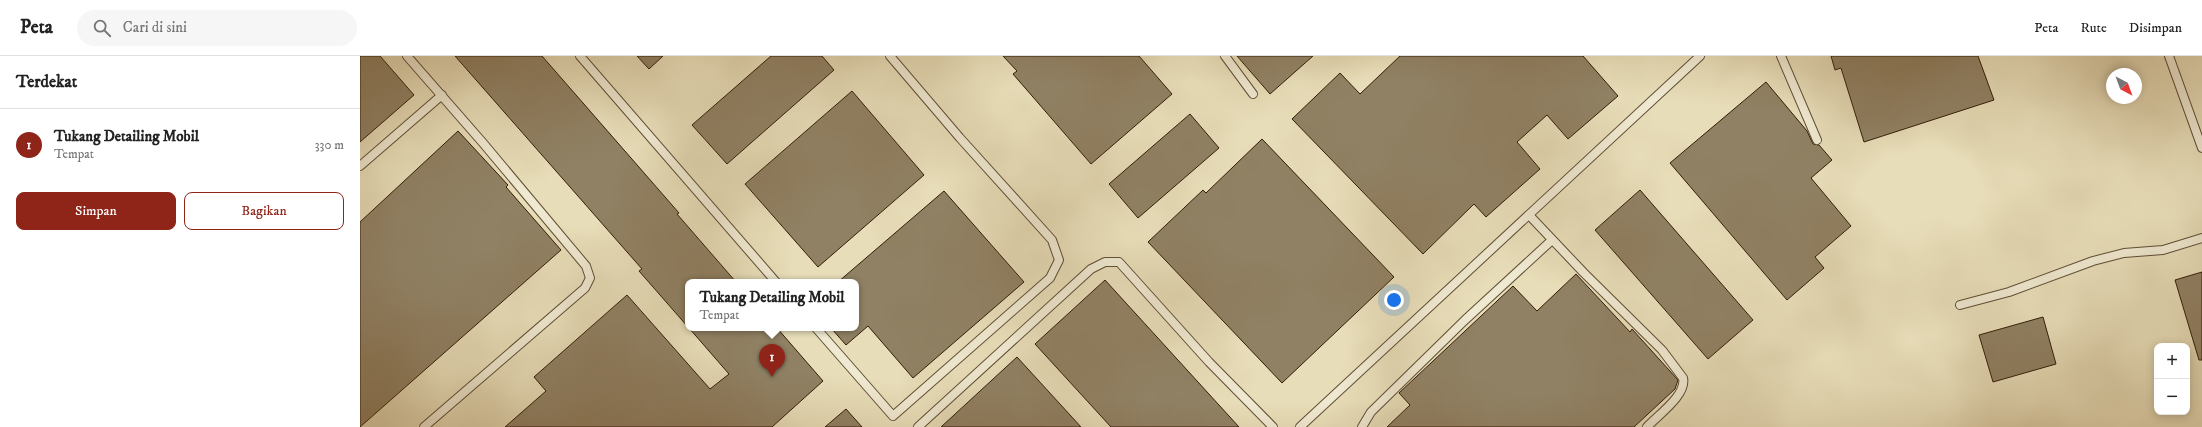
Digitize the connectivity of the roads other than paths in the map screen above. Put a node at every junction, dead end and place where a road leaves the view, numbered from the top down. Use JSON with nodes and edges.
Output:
{"nodes":[{"id":1,"x":406,"y":56,"type":"edge"},
{"id":2,"x":580,"y":56,"type":"edge"},
{"id":3,"x":890,"y":56,"type":"edge"},
{"id":4,"x":1225,"y":56,"type":"edge"},
{"id":5,"x":1700,"y":56,"type":"edge"},
{"id":6,"x":1781,"y":56,"type":"edge"},
{"id":7,"x":2169,"y":56,"type":"edge"},
{"id":8,"x":1253,"y":94,"type":"dead end"},
{"id":9,"x":442,"y":95,"type":"junction"},
{"id":10,"x":1817,"y":140,"type":"dead end"},
{"id":11,"x":2202,"y":148,"type":"edge"},
{"id":12,"x":360,"y":166,"type":"edge"},
{"id":13,"x":1530,"y":215,"type":"junction"},
{"id":14,"x":2202,"y":238,"type":"edge"},
{"id":15,"x":1552,"y":240,"type":"junction"},
{"id":16,"x":773,"y":279,"type":"edge"},
{"id":17,"x":1960,"y":305,"type":"dead end"},
{"id":18,"x":819,"y":331,"type":"edge"},
{"id":19,"x":424,"y":427,"type":"edge"},
{"id":20,"x":918,"y":427,"type":"edge"},
{"id":21,"x":1273,"y":427,"type":"edge"},
{"id":22,"x":1300,"y":427,"type":"edge"},
{"id":23,"x":1362,"y":427,"type":"edge"},
{"id":24,"x":1647,"y":427,"type":"edge"}],
"edges":[{"from":1,"to":9,"type":"lane"},
{"from":2,"to":16,"type":"lane"},
{"from":3,"to":18,"type":"lane"},
{"from":4,"to":8,"type":"lane"},
{"from":5,"to":13,"type":"lane"},
{"from":6,"to":10,"type":"lane"},
{"from":7,"to":11,"type":"lane"},
{"from":9,"to":12,"type":"lane"},
{"from":9,"to":19,"type":"lane"},
{"from":13,"to":15,"type":"lane"},
{"from":13,"to":22,"type":"lane"},
{"from":14,"to":17,"type":"lane"},
{"from":15,"to":23,"type":"lane"},
{"from":15,"to":24,"type":"lane"},
{"from":20,"to":21,"type":"lane"}]}
